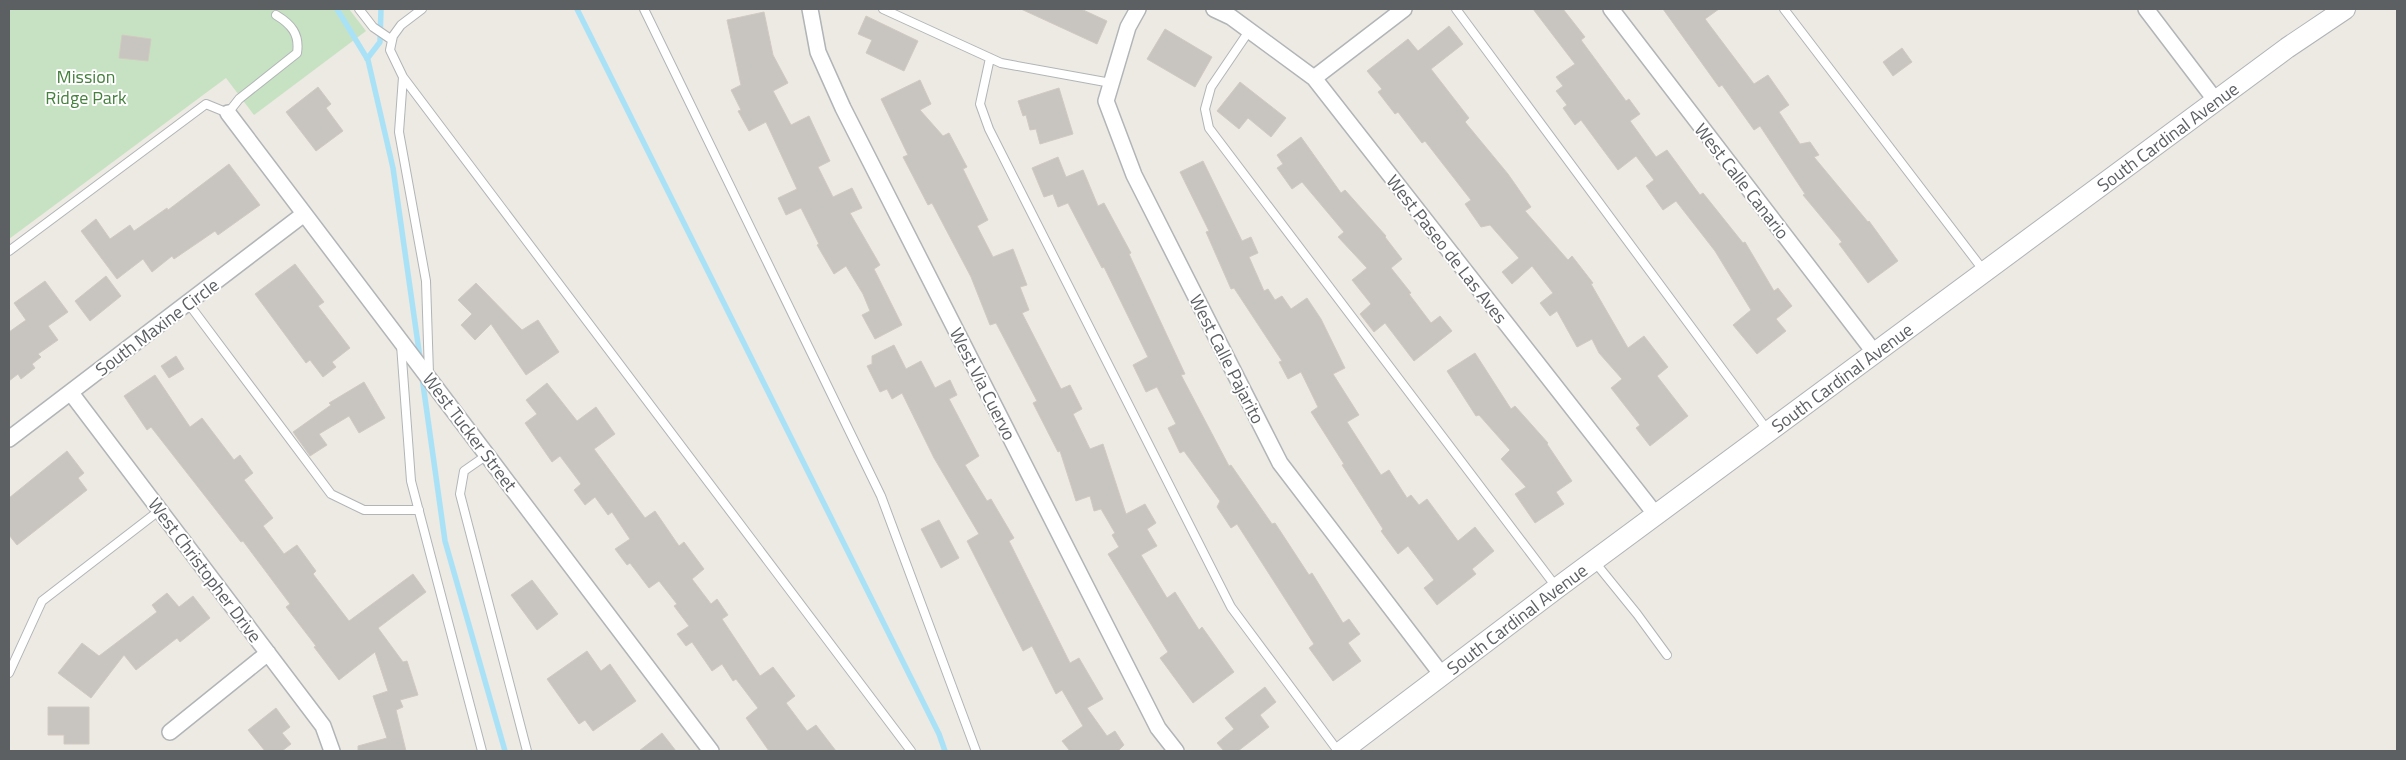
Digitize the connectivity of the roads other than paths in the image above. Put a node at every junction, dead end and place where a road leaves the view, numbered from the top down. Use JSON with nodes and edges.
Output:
{"nodes":[{"id":1,"x":359,"y":9,"type":"edge"},
{"id":2,"x":422,"y":9,"type":"edge"},
{"id":3,"x":644,"y":9,"type":"edge"},
{"id":4,"x":810,"y":9,"type":"edge"},
{"id":5,"x":884,"y":9,"type":"edge"},
{"id":6,"x":1138,"y":9,"type":"edge"},
{"id":7,"x":1214,"y":9,"type":"edge"},
{"id":8,"x":1404,"y":9,"type":"edge"},
{"id":9,"x":1456,"y":9,"type":"edge"},
{"id":10,"x":1611,"y":9,"type":"edge"},
{"id":11,"x":1784,"y":9,"type":"edge"},
{"id":12,"x":2146,"y":9,"type":"edge"},
{"id":13,"x":2345,"y":9,"type":"edge"},
{"id":14,"x":276,"y":15,"type":"dead end"},
{"id":15,"x":1249,"y":30,"type":"junction"},
{"id":16,"x":392,"y":40,"type":"junction"},
{"id":17,"x":990,"y":58,"type":"junction"},
{"id":18,"x":402,"y":77,"type":"junction"},
{"id":19,"x":1314,"y":78,"type":"junction"},
{"id":20,"x":1111,"y":83,"type":"junction"},
{"id":21,"x":2216,"y":101,"type":"junction"},
{"id":22,"x":228,"y":113,"type":"junction"},
{"id":23,"x":304,"y":214,"type":"junction"},
{"id":24,"x":9,"y":251,"type":"edge"},
{"id":25,"x":1984,"y":271,"type":"junction"},
{"id":26,"x":188,"y":303,"type":"junction"},
{"id":27,"x":400,"y":341,"type":"junction"},
{"id":28,"x":1874,"y":352,"type":"junction"},
{"id":29,"x":429,"y":378,"type":"junction"},
{"id":30,"x":71,"y":393,"type":"junction"},
{"id":31,"x":1768,"y":431,"type":"junction"},
{"id":32,"x":9,"y":439,"type":"edge"},
{"id":33,"x":487,"y":455,"type":"junction"},
{"id":34,"x":160,"y":510,"type":"junction"},
{"id":35,"x":419,"y":510,"type":"junction"},
{"id":36,"x":1656,"y":515,"type":"junction"},
{"id":37,"x":1594,"y":561,"type":"junction"},
{"id":38,"x":1557,"y":588,"type":"junction"},
{"id":39,"x":268,"y":653,"type":"junction"},
{"id":40,"x":1666,"y":656,"type":"dead end"},
{"id":41,"x":9,"y":673,"type":"edge"},
{"id":42,"x":1442,"y":675,"type":"junction"},
{"id":43,"x":170,"y":732,"type":"dead end"},
{"id":44,"x":332,"y":751,"type":"edge"},
{"id":45,"x":482,"y":751,"type":"edge"},
{"id":46,"x":527,"y":751,"type":"edge"},
{"id":47,"x":711,"y":751,"type":"edge"},
{"id":48,"x":911,"y":751,"type":"edge"},
{"id":49,"x":976,"y":751,"type":"edge"},
{"id":50,"x":1176,"y":751,"type":"edge"},
{"id":51,"x":1340,"y":751,"type":"edge"}],
"edges":[{"from":1,"to":16,"type":"lane"},
{"from":2,"to":16,"type":"lane"},
{"from":3,"to":49,"type":"lane"},
{"from":4,"to":50,"type":"street","name":"West Via Cuervo"},
{"from":5,"to":17,"type":"lane"},
{"from":6,"to":20,"type":"street","name":"West Calle Pajarito"},
{"from":7,"to":15,"type":"street","name":"West Paseo de Las Aves"},
{"from":8,"to":19,"type":"street"},
{"from":9,"to":31,"type":"lane"},
{"from":10,"to":28,"type":"street","name":"West Calle Canario"},
{"from":11,"to":25,"type":"lane"},
{"from":12,"to":21,"type":"street"},
{"from":13,"to":21,"type":"main road","name":"South Cardinal Avenue"},
{"from":14,"to":22,"type":"lane"},
{"from":15,"to":19,"type":"street","name":"West Paseo de Las Aves"},
{"from":15,"to":38,"type":"lane"},
{"from":16,"to":18,"type":"lane"},
{"from":17,"to":20,"type":"lane"},
{"from":17,"to":51,"type":"lane"},
{"from":18,"to":29,"type":"lane"},
{"from":18,"to":48,"type":"lane"},
{"from":19,"to":36,"type":"street","name":"West Paseo de Las Aves"},
{"from":20,"to":42,"type":"street","name":"West Calle Pajarito"},
{"from":21,"to":25,"type":"main road","name":"South Cardinal Avenue"},
{"from":22,"to":23,"type":"street","name":"West Tucker Street"},
{"from":22,"to":24,"type":"lane"},
{"from":23,"to":26,"type":"street","name":"South Maxine Circle"},
{"from":23,"to":27,"type":"street","name":"West Tucker Street"},
{"from":25,"to":28,"type":"main road","name":"South Cardinal Avenue"},
{"from":26,"to":30,"type":"street","name":"South Maxine Circle"},
{"from":26,"to":35,"type":"lane"},
{"from":27,"to":29,"type":"street","name":"West Tucker Street"},
{"from":27,"to":35,"type":"lane"},
{"from":28,"to":31,"type":"main road","name":"South Cardinal Avenue"},
{"from":29,"to":33,"type":"street","name":"West Tucker Street"},
{"from":30,"to":32,"type":"street","name":"South Maxine Circle"},
{"from":30,"to":34,"type":"street","name":"West Christopher Drive"},
{"from":31,"to":36,"type":"main road","name":"South Cardinal Avenue"},
{"from":33,"to":46,"type":"lane"},
{"from":33,"to":47,"type":"street","name":"West Tucker Street"},
{"from":34,"to":39,"type":"street","name":"West Christopher Drive"},
{"from":34,"to":41,"type":"lane"},
{"from":35,"to":45,"type":"lane"},
{"from":36,"to":37,"type":"main road","name":"South Cardinal Avenue"},
{"from":37,"to":38,"type":"main road","name":"South Cardinal Avenue"},
{"from":37,"to":40,"type":"lane"},
{"from":38,"to":42,"type":"main road","name":"South Cardinal Avenue"},
{"from":39,"to":43,"type":"street"},
{"from":39,"to":44,"type":"street","name":"West Christopher Drive"},
{"from":42,"to":51,"type":"main road","name":"South Cardinal Avenue"}]}
